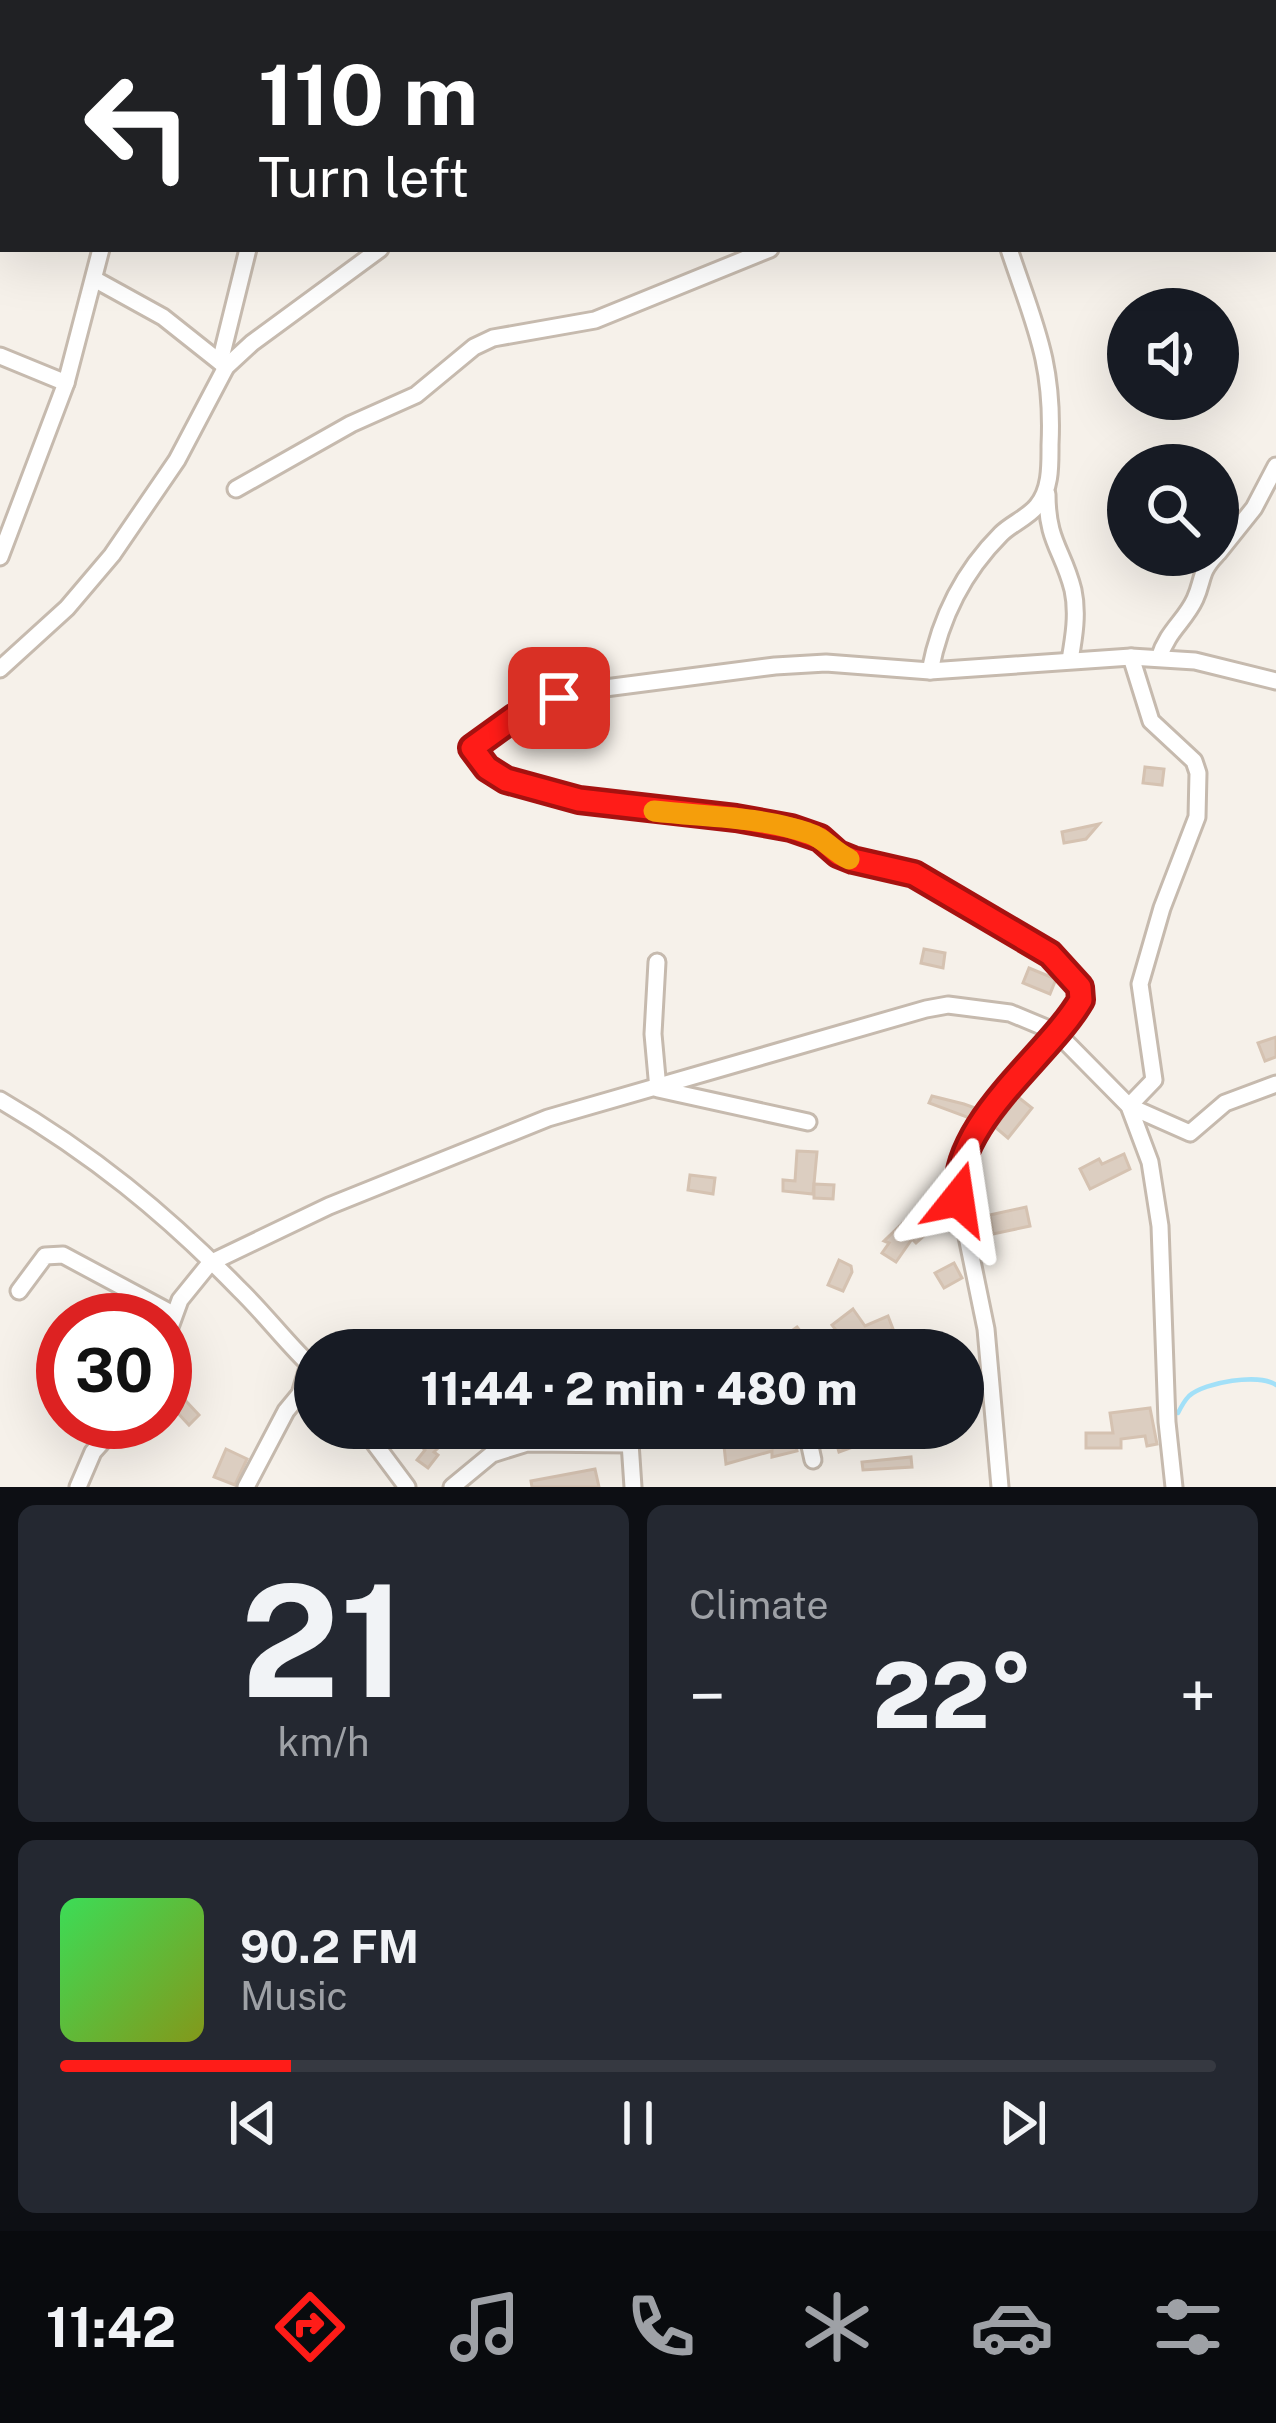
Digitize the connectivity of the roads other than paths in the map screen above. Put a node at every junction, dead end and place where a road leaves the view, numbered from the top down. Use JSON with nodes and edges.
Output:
{"nodes":[{"id":1,"x":101,"y":252,"type":"edge"},
{"id":2,"x":247,"y":252,"type":"edge"},
{"id":3,"x":376,"y":252,"type":"edge"},
{"id":4,"x":763,"y":252,"type":"edge"},
{"id":5,"x":1010,"y":252,"type":"edge"},
{"id":6,"x":96,"y":280,"type":"junction"},
{"id":7,"x":0,"y":356,"type":"edge"},
{"id":8,"x":223,"y":364,"type":"junction"},
{"id":9,"x":66,"y":382,"type":"junction"},
{"id":10,"x":1276,"y":466,"type":"edge"},
{"id":11,"x":1048,"y":485,"type":"junction"},
{"id":12,"x":236,"y":489,"type":"dead end"},
{"id":13,"x":1239,"y":527,"type":"edge"},
{"id":14,"x":0,"y":557,"type":"edge"},
{"id":15,"x":1201,"y":576,"type":"edge"},
{"id":16,"x":1131,"y":657,"type":"junction"},
{"id":17,"x":1159,"y":658,"type":"junction"},
{"id":18,"x":1070,"y":660,"type":"junction"},
{"id":19,"x":0,"y":669,"type":"edge"},
{"id":20,"x":930,"y":671,"type":"junction"},
{"id":21,"x":1276,"y":681,"type":"edge"},
{"id":22,"x":657,"y":962,"type":"dead end"},
{"id":23,"x":1056,"y":1032,"type":"junction"},
{"id":24,"x":1276,"y":1084,"type":"edge"},
{"id":25,"x":658,"y":1089,"type":"junction"},
{"id":26,"x":0,"y":1100,"type":"edge"},
{"id":27,"x":1129,"y":1106,"type":"junction"},
{"id":28,"x":808,"y":1122,"type":"dead end"},
{"id":29,"x":210,"y":1264,"type":"junction"},
{"id":30,"x":19,"y":1292,"type":"dead end"},
{"id":31,"x":133,"y":1293,"type":"edge"},
{"id":32,"x":186,"y":1293,"type":"edge"},
{"id":33,"x":294,"y":1347,"type":"edge"},
{"id":34,"x":294,"y":1401,"type":"edge"},
{"id":35,"x":96,"y":1449,"type":"edge"},
{"id":36,"x":379,"y":1449,"type":"edge"},
{"id":37,"x":508,"y":1449,"type":"edge"},
{"id":38,"x":631,"y":1449,"type":"edge"},
{"id":39,"x":810,"y":1449,"type":"edge"},
{"id":40,"x":812,"y":1460,"type":"dead end"},
{"id":41,"x":78,"y":1487,"type":"edge"},
{"id":42,"x":246,"y":1487,"type":"edge"},
{"id":43,"x":407,"y":1487,"type":"edge"},
{"id":44,"x":452,"y":1487,"type":"edge"},
{"id":45,"x":634,"y":1487,"type":"edge"},
{"id":46,"x":1000,"y":1487,"type":"edge"},
{"id":47,"x":1174,"y":1487,"type":"edge"}],
"edges":[{"from":1,"to":6,"type":"street"},
{"from":2,"to":8,"type":"street"},
{"from":3,"to":8,"type":"street"},
{"from":4,"to":12,"type":"street"},
{"from":5,"to":11,"type":"street"},
{"from":6,"to":8,"type":"street"},
{"from":6,"to":9,"type":"street"},
{"from":7,"to":9,"type":"street"},
{"from":8,"to":19,"type":"street"},
{"from":9,"to":14,"type":"street"},
{"from":10,"to":13,"type":"street"},
{"from":11,"to":18,"type":"street"},
{"from":11,"to":20,"type":"street"},
{"from":15,"to":17,"type":"street"},
{"from":16,"to":17,"type":"street"},
{"from":16,"to":18,"type":"street"},
{"from":16,"to":27,"type":"street"},
{"from":17,"to":21,"type":"street"},
{"from":18,"to":20,"type":"street"},
{"from":20,"to":23,"type":"street"},
{"from":22,"to":25,"type":"street"},
{"from":23,"to":25,"type":"street"},
{"from":23,"to":27,"type":"street"},
{"from":23,"to":46,"type":"street"},
{"from":24,"to":27,"type":"street"},
{"from":25,"to":28,"type":"street"},
{"from":25,"to":29,"type":"street"},
{"from":26,"to":29,"type":"street"},
{"from":27,"to":47,"type":"street"},
{"from":29,"to":32,"type":"street"},
{"from":29,"to":33,"type":"street"},
{"from":30,"to":31,"type":"street"},
{"from":34,"to":42,"type":"street"},
{"from":35,"to":41,"type":"street"},
{"from":36,"to":43,"type":"street"},
{"from":37,"to":44,"type":"street"},
{"from":38,"to":45,"type":"street"},
{"from":39,"to":40,"type":"street"}]}
